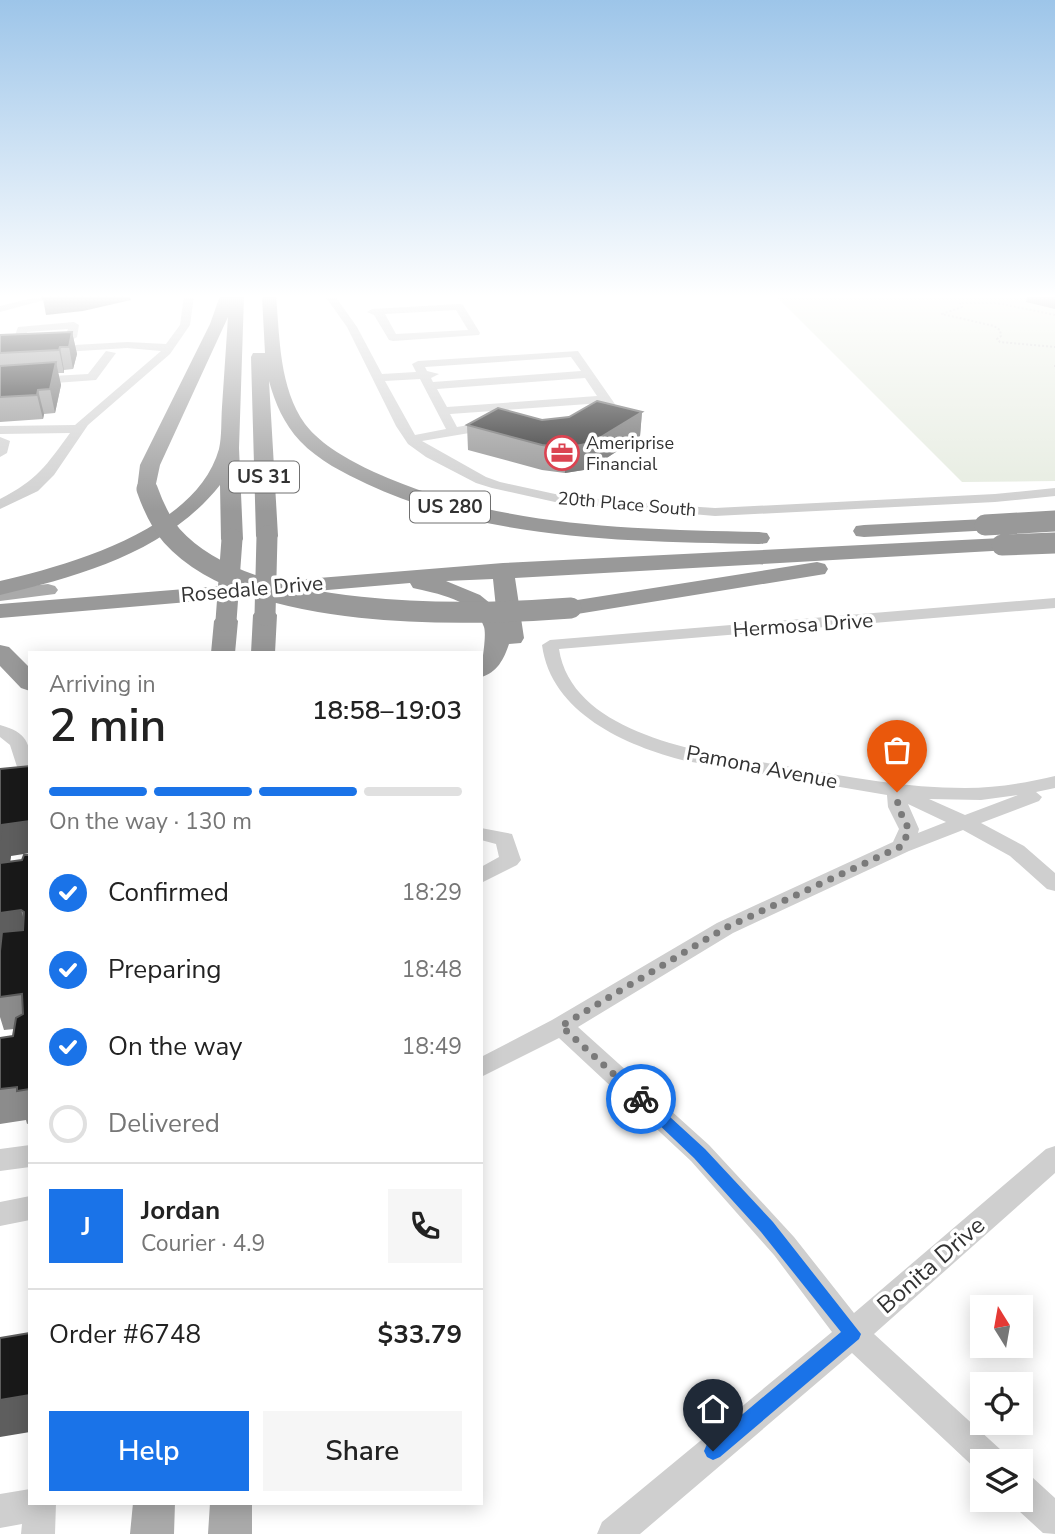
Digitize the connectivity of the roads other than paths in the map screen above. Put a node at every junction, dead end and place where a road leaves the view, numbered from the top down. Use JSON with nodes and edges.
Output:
{"nodes":[{"id":1,"x":107,"y":368,"type":"edge"},
{"id":2,"x":146,"y":368,"type":"edge"},
{"id":3,"x":197,"y":368,"type":"edge"},
{"id":4,"x":233,"y":368,"type":"edge"},
{"id":5,"x":259,"y":368,"type":"edge"},
{"id":6,"x":275,"y":368,"type":"edge"},
{"id":7,"x":373,"y":368,"type":"edge"},
{"id":8,"x":420,"y":368,"type":"edge"},
{"id":9,"x":585,"y":369,"type":"joint"},
{"id":10,"x":105,"y":377,"type":"junction"},
{"id":11,"x":378,"y":378,"type":"junction"},
{"id":12,"x":133,"y":379,"type":"junction"},
{"id":13,"x":426,"y":380,"type":"junction"},
{"id":14,"x":0,"y":383,"type":"edge"},
{"id":15,"x":601,"y":393,"type":"junction"},
{"id":16,"x":439,"y":405,"type":"junction"},
{"id":17,"x":576,"y":421,"type":"edge"},
{"id":18,"x":505,"y":425,"type":"edge"},
{"id":19,"x":78,"y":429,"type":"junction"},
{"id":20,"x":0,"y":430,"type":"edge"},
{"id":21,"x":453,"y":431,"type":"junction"},
{"id":22,"x":412,"y":439,"type":"junction"},
{"id":23,"x":0,"y":441,"type":"edge"},
{"id":24,"x":229,"y":448,"type":"junction"},
{"id":25,"x":0,"y":453,"type":"edge"},
{"id":26,"x":1055,"y":492,"type":"edge"},
{"id":27,"x":1021,"y":495,"type":"junction"},
{"id":28,"x":0,"y":505,"type":"edge"},
{"id":29,"x":1055,"y":521,"type":"edge"},
{"id":30,"x":1055,"y":530,"type":"edge"},
{"id":31,"x":759,"y":538,"type":"junction"},
{"id":32,"x":1055,"y":544,"type":"edge"},
{"id":33,"x":1004,"y":547,"type":"junction"},
{"id":34,"x":460,"y":556,"type":"junction"},
{"id":35,"x":503,"y":570,"type":"junction"},
{"id":36,"x":383,"y":578,"type":"junction"},
{"id":37,"x":0,"y":588,"type":"edge"},
{"id":38,"x":47,"y":590,"type":"junction"},
{"id":39,"x":0,"y":595,"type":"edge"},
{"id":40,"x":1055,"y":603,"type":"edge"},
{"id":41,"x":0,"y":611,"type":"edge"},
{"id":42,"x":264,"y":621,"type":"junction"},
{"id":43,"x":550,"y":645,"type":"joint"},
{"id":44,"x":223,"y":651,"type":"edge"},
{"id":45,"x":263,"y":651,"type":"edge"},
{"id":46,"x":272,"y":651,"type":"edge"},
{"id":47,"x":0,"y":652,"type":"edge"},
{"id":48,"x":483,"y":667,"type":"edge"},
{"id":49,"x":28,"y":681,"type":"edge"},
{"id":50,"x":483,"y":681,"type":"edge"},
{"id":51,"x":0,"y":731,"type":"edge"},
{"id":52,"x":28,"y":769,"type":"edge"},
{"id":53,"x":1055,"y":782,"type":"edge"},
{"id":54,"x":1055,"y":788,"type":"edge"},
{"id":55,"x":897,"y":792,"type":"junction"},
{"id":56,"x":965,"y":823,"type":"junction"},
{"id":57,"x":483,"y":834,"type":"edge"},
{"id":58,"x":902,"y":846,"type":"junction"},
{"id":59,"x":483,"y":875,"type":"edge"},
{"id":60,"x":1055,"y":884,"type":"edge"},
{"id":61,"x":561,"y":1026,"type":"junction"},
{"id":62,"x":483,"y":1067,"type":"edge"},
{"id":63,"x":28,"y":1156,"type":"edge"},
{"id":64,"x":1055,"y":1157,"type":"edge"},
{"id":65,"x":0,"y":1160,"type":"edge"},
{"id":66,"x":28,"y":1208,"type":"edge"},
{"id":67,"x":0,"y":1213,"type":"edge"},
{"id":68,"x":852,"y":1334,"type":"junction"},
{"id":69,"x":977,"y":1449,"type":"edge"},
{"id":70,"x":1033,"y":1501,"type":"edge"},
{"id":71,"x":34,"y":1505,"type":"edge"},
{"id":72,"x":40,"y":1505,"type":"edge"},
{"id":73,"x":154,"y":1505,"type":"edge"},
{"id":74,"x":231,"y":1505,"type":"edge"},
{"id":75,"x":0,"y":1511,"type":"edge"},
{"id":76,"x":1055,"y":1521,"type":"edge"},
{"id":77,"x":38,"y":1534,"type":"edge"},
{"id":78,"x":152,"y":1534,"type":"edge"},
{"id":79,"x":230,"y":1534,"type":"edge"},
{"id":80,"x":614,"y":1534,"type":"edge"}],
"edges":[{"from":1,"to":10,"type":"street"},
{"from":2,"to":12,"type":"street"},
{"from":3,"to":33,"type":"highway","bridge":true},
{"from":4,"to":24,"type":"highway","number":"US 31"},
{"from":5,"to":42,"type":"highway","number":"US 31","bridge":true},
{"from":6,"to":31,"type":"highway","number":"US 280"},
{"from":7,"to":11,"type":"street","name":"20th Place South"},
{"from":8,"to":13,"type":"street"},
{"from":9,"to":13,"type":"street"},
{"from":9,"to":15,"type":"street"},
{"from":10,"to":12,"type":"street"},
{"from":10,"to":14,"type":"street"},
{"from":11,"to":13,"type":"street"},
{"from":11,"to":22,"type":"street","name":"20th Place South"},
{"from":12,"to":19,"type":"street"},
{"from":13,"to":16,"type":"street"},
{"from":15,"to":16,"type":"street"},
{"from":15,"to":17,"type":"street"},
{"from":16,"to":21,"type":"street"},
{"from":18,"to":21,"type":"street"},
{"from":19,"to":20,"type":"street"},
{"from":19,"to":28,"type":"street"},
{"from":21,"to":22,"type":"street"},
{"from":22,"to":27,"type":"street","name":"20th Place South"},
{"from":23,"to":25,"type":"street"},
{"from":24,"to":37,"type":"highway"},
{"from":24,"to":44,"type":"highway","number":"US 31","bridge":true},
{"from":26,"to":27,"type":"street","name":"20th Place South"},
{"from":27,"to":30,"type":"street"},
{"from":29,"to":31,"type":"highway","number":"US 280","bridge":true},
{"from":31,"to":34,"type":"highway","name":"Rosedale Drive"},
{"from":32,"to":33,"type":"highway","bridge":true},
{"from":33,"to":35,"type":"highway","name":"Rosedale Drive"},
{"from":34,"to":35,"type":"highway"},
{"from":34,"to":38,"type":"highway","name":"Rosedale Drive"},
{"from":35,"to":36,"type":"highway","name":"Rosedale Drive"},
{"from":35,"to":50,"type":"highway"},
{"from":36,"to":41,"type":"highway","name":"Rosedale Drive"},
{"from":36,"to":48,"type":"highway"},
{"from":38,"to":39,"type":"main road","name":"Rosedale Drive"},
{"from":38,"to":41,"type":"highway"},
{"from":40,"to":43,"type":"street","name":"Hermosa Drive"},
{"from":42,"to":45,"type":"highway","number":"US 31"},
{"from":42,"to":46,"type":"highway"},
{"from":43,"to":55,"type":"street","name":"Pamona Avenue"},
{"from":47,"to":49,"type":"highway"},
{"from":51,"to":52,"type":"street"},
{"from":53,"to":55,"type":"street","name":"Pamona Avenue"},
{"from":54,"to":56,"type":"street"},
{"from":55,"to":56,"type":"street","name":"Pamona Avenue"},
{"from":55,"to":58,"type":"street"},
{"from":56,"to":58,"type":"street"},
{"from":56,"to":60,"type":"street"},
{"from":57,"to":59,"type":"street"},
{"from":58,"to":61,"type":"street"},
{"from":61,"to":62,"type":"street"},
{"from":61,"to":68,"type":"street"},
{"from":63,"to":65,"type":"street"},
{"from":64,"to":68,"type":"street","name":"Bonita Drive"},
{"from":66,"to":67,"type":"street"},
{"from":68,"to":69,"type":"street"},
{"from":68,"to":80,"type":"street","name":"Bonita Drive"},
{"from":70,"to":76,"type":"street"},
{"from":71,"to":75,"type":"street"},
{"from":72,"to":77,"type":"street"},
{"from":73,"to":78,"type":"main road"},
{"from":74,"to":79,"type":"main road"}]}
